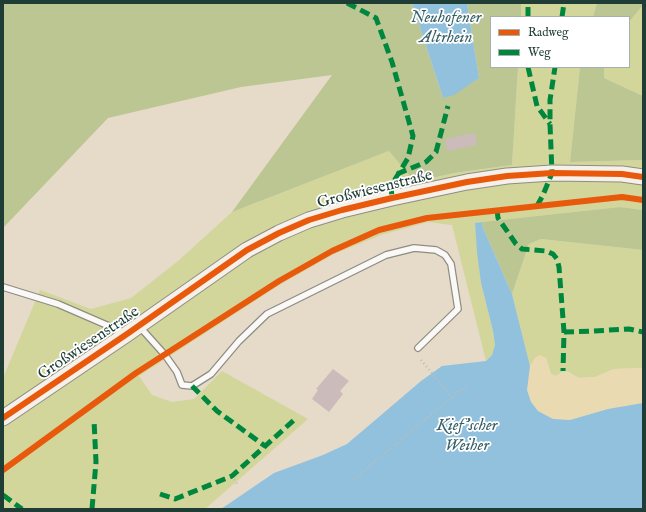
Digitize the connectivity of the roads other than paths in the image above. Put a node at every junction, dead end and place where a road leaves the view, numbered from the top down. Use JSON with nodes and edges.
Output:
{"nodes":[{"id":1,"x":643,"y":177,"type":"edge"},
{"id":2,"x":3,"y":287,"type":"edge"},
{"id":3,"x":133,"y":330,"type":"junction"},
{"id":4,"x":418,"y":348,"type":"dead end"},
{"id":5,"x":3,"y":418,"type":"edge"}],
"edges":[{"from":1,"to":3,"type":"street","name":"Großwiesenstraße"},
{"from":2,"to":3,"type":"lane"},
{"from":3,"to":4,"type":"lane"},
{"from":3,"to":5,"type":"street","name":"Großwiesenstraße"}]}
